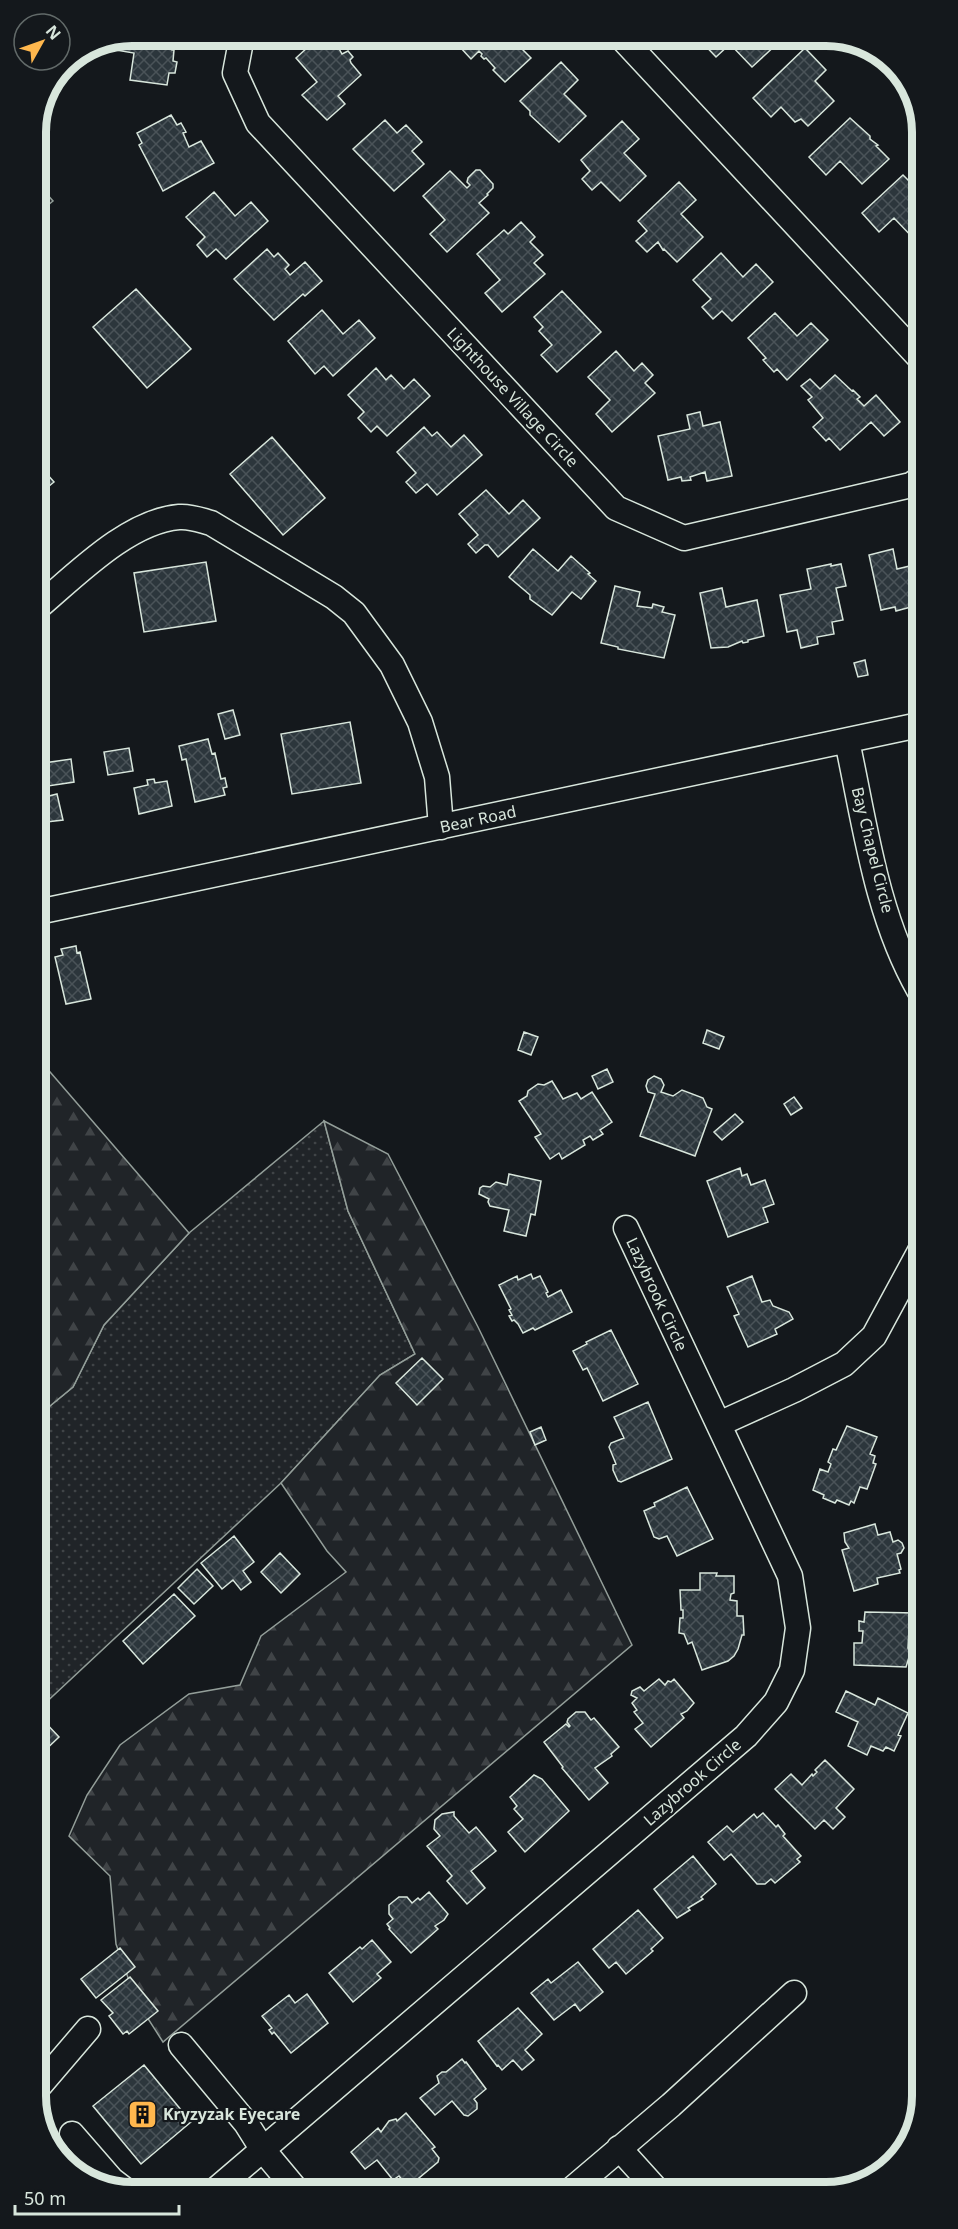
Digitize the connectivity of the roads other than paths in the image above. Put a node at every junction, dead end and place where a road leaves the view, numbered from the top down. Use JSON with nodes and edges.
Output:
{"nodes":[{"id":1,"x":240,"y":46,"type":"edge"},
{"id":2,"x":630,"y":47,"type":"edge"},
{"id":3,"x":912,"y":350,"type":"edge"},
{"id":4,"x":912,"y":484,"type":"edge"},
{"id":5,"x":47,"y":600,"type":"edge"},
{"id":6,"x":912,"y":727,"type":"edge"},
{"id":7,"x":847,"y":741,"type":"junction"},
{"id":8,"x":441,"y":827,"type":"junction"},
{"id":9,"x":47,"y":910,"type":"edge"},
{"id":10,"x":912,"y":977,"type":"edge"},
{"id":11,"x":626,"y":1228,"type":"dead end"},
{"id":12,"x":912,"y":1266,"type":"edge"},
{"id":13,"x":719,"y":1424,"type":"junction"},
{"id":14,"x":794,"y":1993,"type":"dead end"},
{"id":15,"x":88,"y":2029,"type":"dead end"},
{"id":16,"x":181,"y":2045,"type":"dead end"},
{"id":17,"x":46,"y":2078,"type":"edge"},
{"id":18,"x":72,"y":2134,"type":"dead end"},
{"id":19,"x":618,"y":2148,"type":"junction"},
{"id":20,"x":263,"y":2150,"type":"junction"},
{"id":21,"x":112,"y":2180,"type":"edge"},
{"id":22,"x":225,"y":2182,"type":"edge"},
{"id":23,"x":290,"y":2182,"type":"edge"},
{"id":24,"x":580,"y":2182,"type":"edge"},
{"id":25,"x":650,"y":2182,"type":"edge"}],
"edges":[{"from":1,"to":4,"type":"street","name":"Lighthouse Village Circle"},
{"from":2,"to":3,"type":"street"},
{"from":5,"to":8,"type":"street"},
{"from":6,"to":7,"type":"street","name":"Bear Road"},
{"from":7,"to":8,"type":"street","name":"Bear Road"},
{"from":7,"to":10,"type":"street","name":"Bay Chapel Circle"},
{"from":8,"to":9,"type":"street","name":"Bear Road"},
{"from":11,"to":13,"type":"street","name":"Lazybrook Circle"},
{"from":12,"to":13,"type":"street"},
{"from":13,"to":20,"type":"street","name":"Lazybrook Circle"},
{"from":14,"to":19,"type":"street"},
{"from":15,"to":17,"type":"street"},
{"from":16,"to":20,"type":"street"},
{"from":18,"to":21,"type":"street"},
{"from":19,"to":24,"type":"street"},
{"from":19,"to":25,"type":"street"},
{"from":20,"to":22,"type":"street","name":"Lazybrook Circle"},
{"from":20,"to":23,"type":"street"}]}
